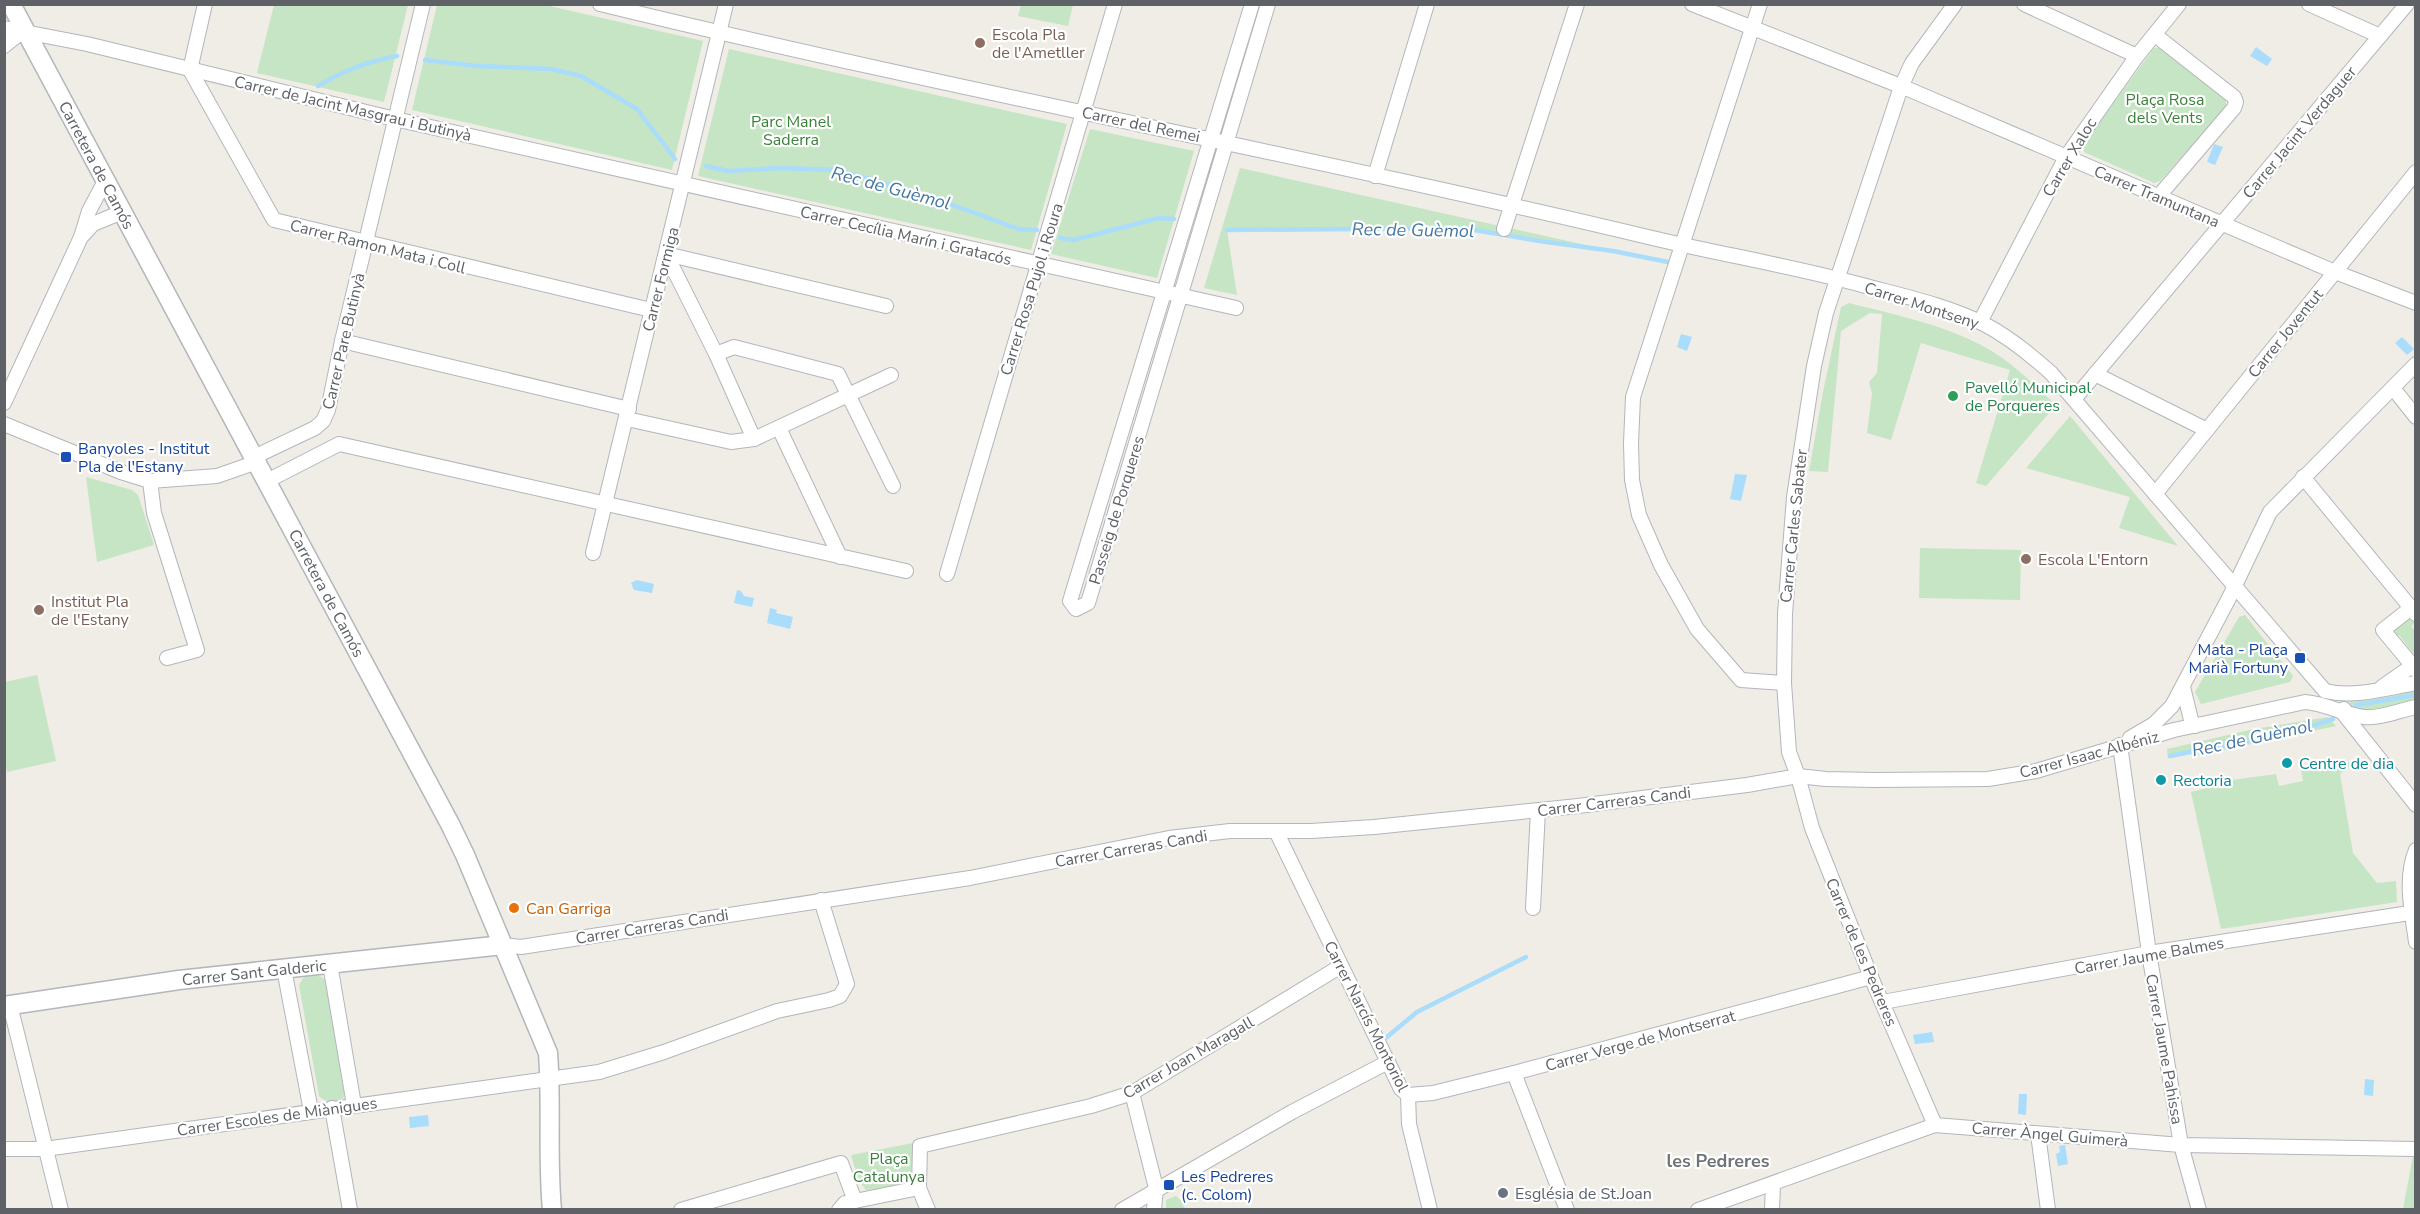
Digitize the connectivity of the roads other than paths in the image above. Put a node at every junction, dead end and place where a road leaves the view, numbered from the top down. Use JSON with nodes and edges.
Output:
{"nodes":[{"id":1,"x":11,"y":4,"type":"edge"},
{"id":2,"x":206,"y":4,"type":"edge"},
{"id":3,"x":423,"y":4,"type":"edge"},
{"id":4,"x":600,"y":4,"type":"edge"},
{"id":5,"x":726,"y":4,"type":"edge"},
{"id":6,"x":1115,"y":4,"type":"edge"},
{"id":7,"x":1252,"y":4,"type":"edge"},
{"id":8,"x":1268,"y":4,"type":"edge"},
{"id":9,"x":1427,"y":4,"type":"edge"},
{"id":10,"x":1577,"y":4,"type":"edge"},
{"id":11,"x":1692,"y":4,"type":"edge"},
{"id":12,"x":1760,"y":4,"type":"edge"},
{"id":13,"x":1955,"y":4,"type":"edge"},
{"id":14,"x":2024,"y":4,"type":"edge"},
{"id":15,"x":2179,"y":4,"type":"edge"},
{"id":16,"x":2309,"y":4,"type":"edge"},
{"id":17,"x":2407,"y":4,"type":"edge"},
{"id":18,"x":4,"y":28,"type":"edge"},
{"id":19,"x":24,"y":30,"type":"junction"},
{"id":20,"x":1752,"y":30,"type":"junction"},
{"id":21,"x":719,"y":33,"type":"junction"},
{"id":22,"x":2155,"y":35,"type":"junction"},
{"id":23,"x":2380,"y":36,"type":"junction"},
{"id":24,"x":4,"y":46,"type":"edge"},
{"id":25,"x":2137,"y":56,"type":"junction"},
{"id":26,"x":190,"y":70,"type":"junction"},
{"id":27,"x":1901,"y":87,"type":"junction"},
{"id":28,"x":1083,"y":112,"type":"junction"},
{"id":29,"x":395,"y":119,"type":"junction"},
{"id":30,"x":1211,"y":139,"type":"junction"},
{"id":31,"x":1227,"y":142,"type":"junction"},
{"id":32,"x":2066,"y":157,"type":"junction"},
{"id":33,"x":2415,"y":172,"type":"edge"},
{"id":34,"x":1375,"y":176,"type":"junction"},
{"id":35,"x":105,"y":181,"type":"junction"},
{"id":36,"x":683,"y":184,"type":"junction"},
{"id":37,"x":2158,"y":197,"type":"junction"},
{"id":38,"x":1513,"y":204,"type":"junction"},
{"id":39,"x":122,"y":212,"type":"junction"},
{"id":40,"x":2222,"y":224,"type":"junction"},
{"id":41,"x":1504,"y":229,"type":"dead end"},
{"id":42,"x":81,"y":237,"type":"junction"},
{"id":43,"x":366,"y":243,"type":"junction"},
{"id":44,"x":1681,"y":245,"type":"junction"},
{"id":45,"x":666,"y":254,"type":"junction"},
{"id":46,"x":1038,"y":265,"type":"junction"},
{"id":47,"x":2335,"y":272,"type":"junction"},
{"id":48,"x":1838,"y":279,"type":"junction"},
{"id":49,"x":1165,"y":294,"type":"junction"},
{"id":50,"x":1180,"y":297,"type":"junction"},
{"id":51,"x":2415,"y":303,"type":"edge"},
{"id":52,"x":886,"y":306,"type":"dead end"},
{"id":53,"x":1236,"y":308,"type":"dead end"},
{"id":54,"x":651,"y":310,"type":"junction"},
{"id":55,"x":1980,"y":322,"type":"junction"},
{"id":56,"x":342,"y":341,"type":"junction"},
{"id":57,"x":716,"y":354,"type":"junction"},
{"id":58,"x":2415,"y":364,"type":"edge"},
{"id":59,"x":2096,"y":374,"type":"junction"},
{"id":60,"x":891,"y":375,"type":"dead end"},
{"id":61,"x":2393,"y":388,"type":"junction"},
{"id":62,"x":849,"y":394,"type":"junction"},
{"id":63,"x":2075,"y":398,"type":"junction"},
{"id":64,"x":4,"y":403,"type":"edge"},
{"id":65,"x":628,"y":414,"type":"junction"},
{"id":66,"x":2415,"y":417,"type":"edge"},
{"id":67,"x":4,"y":424,"type":"edge"},
{"id":68,"x":315,"y":428,"type":"junction"},
{"id":69,"x":779,"y":428,"type":"junction"},
{"id":70,"x":2207,"y":430,"type":"junction"},
{"id":71,"x":754,"y":439,"type":"junction"},
{"id":72,"x":327,"y":451,"type":"junction"},
{"id":73,"x":255,"y":460,"type":"junction"},
{"id":74,"x":2303,"y":477,"type":"junction"},
{"id":75,"x":267,"y":481,"type":"junction"},
{"id":76,"x":150,"y":482,"type":"junction"},
{"id":77,"x":893,"y":486,"type":"dead end"},
{"id":78,"x":2155,"y":494,"type":"junction"},
{"id":79,"x":606,"y":505,"type":"junction"},
{"id":80,"x":593,"y":553,"type":"dead end"},
{"id":81,"x":840,"y":557,"type":"junction"},
{"id":82,"x":906,"y":571,"type":"dead end"},
{"id":83,"x":947,"y":574,"type":"dead end"},
{"id":84,"x":2235,"y":585,"type":"junction"},
{"id":85,"x":2413,"y":611,"type":"edge"},
{"id":86,"x":167,"y":658,"type":"dead end"},
{"id":87,"x":2414,"y":668,"type":"edge"},
{"id":88,"x":2310,"y":675,"type":"junction"},
{"id":89,"x":2415,"y":682,"type":"edge"},
{"id":90,"x":1784,"y":683,"type":"junction"},
{"id":91,"x":2183,"y":687,"type":"junction"},
{"id":92,"x":2378,"y":690,"type":"junction"},
{"id":93,"x":2348,"y":693,"type":"junction"},
{"id":94,"x":2305,"y":702,"type":"junction"},
{"id":95,"x":2415,"y":707,"type":"edge"},
{"id":96,"x":2343,"y":713,"type":"junction"},
{"id":97,"x":2195,"y":726,"type":"junction"},
{"id":98,"x":2120,"y":745,"type":"junction"},
{"id":99,"x":1798,"y":776,"type":"junction"},
{"id":100,"x":2415,"y":805,"type":"edge"},
{"id":101,"x":1538,"y":810,"type":"junction"},
{"id":102,"x":1276,"y":831,"type":"junction"},
{"id":103,"x":2415,"y":850,"type":"edge"},
{"id":104,"x":821,"y":900,"type":"junction"},
{"id":105,"x":1533,"y":908,"type":"dead end"},
{"id":106,"x":2414,"y":913,"type":"edge"},
{"id":107,"x":2415,"y":942,"type":"edge"},
{"id":108,"x":504,"y":945,"type":"junction"},
{"id":109,"x":2149,"y":953,"type":"junction"},
{"id":110,"x":330,"y":964,"type":"junction"},
{"id":111,"x":1341,"y":966,"type":"junction"},
{"id":112,"x":284,"y":969,"type":"junction"},
{"id":113,"x":1871,"y":977,"type":"junction"},
{"id":114,"x":1883,"y":1002,"type":"junction"},
{"id":115,"x":7,"y":1006,"type":"edge"},
{"id":116,"x":1388,"y":1062,"type":"junction"},
{"id":117,"x":1514,"y":1073,"type":"junction"},
{"id":118,"x":550,"y":1079,"type":"junction"},
{"id":119,"x":1131,"y":1093,"type":"junction"},
{"id":120,"x":1407,"y":1095,"type":"junction"},
{"id":121,"x":354,"y":1105,"type":"junction"},
{"id":122,"x":332,"y":1108,"type":"junction"},
{"id":123,"x":311,"y":1111,"type":"junction"},
{"id":124,"x":1935,"y":1125,"type":"junction"},
{"id":125,"x":2038,"y":1134,"type":"junction"},
{"id":126,"x":2181,"y":1145,"type":"junction"},
{"id":127,"x":4,"y":1149,"type":"edge"},
{"id":128,"x":45,"y":1149,"type":"junction"},
{"id":129,"x":2415,"y":1149,"type":"edge"},
{"id":130,"x":1773,"y":1184,"type":"junction"},
{"id":131,"x":919,"y":1188,"type":"junction"},
{"id":132,"x":1156,"y":1188,"type":"junction"},
{"id":133,"x":855,"y":1201,"type":"junction"},
{"id":134,"x":62,"y":1209,"type":"edge"},
{"id":135,"x":350,"y":1209,"type":"edge"},
{"id":136,"x":552,"y":1209,"type":"edge"},
{"id":137,"x":681,"y":1209,"type":"edge"},
{"id":138,"x":839,"y":1209,"type":"edge"},
{"id":139,"x":928,"y":1209,"type":"edge"},
{"id":140,"x":1122,"y":1209,"type":"edge"},
{"id":141,"x":1154,"y":1209,"type":"edge"},
{"id":142,"x":1430,"y":1209,"type":"edge"},
{"id":143,"x":1567,"y":1209,"type":"edge"},
{"id":144,"x":1698,"y":1209,"type":"edge"},
{"id":145,"x":1772,"y":1209,"type":"edge"},
{"id":146,"x":2048,"y":1209,"type":"edge"},
{"id":147,"x":2199,"y":1209,"type":"edge"}],
"edges":[{"from":1,"to":19,"type":"street","name":"Carretera de Camós"},
{"from":2,"to":26,"type":"street"},
{"from":3,"to":29,"type":"street","name":"Carrer Pare Butinyà"},
{"from":4,"to":21,"type":"street","name":"Carrer del Remei"},
{"from":5,"to":21,"type":"street","name":"Carrer Formiga"},
{"from":6,"to":28,"type":"street","name":"Carrer Rosa Pujol i Roura"},
{"from":7,"to":30,"type":"street","name":"Passeig de Porqueres"},
{"from":8,"to":31,"type":"street","name":"Passeig de Porqueres"},
{"from":9,"to":34,"type":"street"},
{"from":10,"to":38,"type":"street"},
{"from":11,"to":20,"type":"street","name":"Carrer Tramuntana"},
{"from":12,"to":20,"type":"street"},
{"from":13,"to":27,"type":"street","name":"Carrer Carles Sabater"},
{"from":14,"to":25,"type":"street"},
{"from":15,"to":22,"type":"street","name":"Carrer Xaloc"},
{"from":16,"to":23,"type":"street"},
{"from":17,"to":23,"type":"street","name":"Carrer Jacint Verdaguer"},
{"from":18,"to":19,"type":"street","name":"Carrer de Jacint Masgrau i Butinyà"},
{"from":19,"to":24,"type":"street"},
{"from":19,"to":26,"type":"street","name":"Carrer de Jacint Masgrau i Butinyà"},
{"from":19,"to":35,"type":"street","name":"Carretera de Camós"},
{"from":20,"to":27,"type":"street","name":"Carrer Tramuntana"},
{"from":20,"to":44,"type":"street"},
{"from":21,"to":28,"type":"street","name":"Carrer del Remei"},
{"from":21,"to":36,"type":"street","name":"Carrer Formiga"},
{"from":22,"to":25,"type":"street","name":"Carrer Xaloc"},
{"from":22,"to":37,"type":"street"},
{"from":23,"to":40,"type":"street","name":"Carrer Jacint Verdaguer"},
{"from":25,"to":32,"type":"street","name":"Carrer Xaloc"},
{"from":26,"to":29,"type":"street","name":"Carrer de Jacint Masgrau i Butinyà"},
{"from":26,"to":43,"type":"street","name":"Carrer Ramon Mata i Coll"},
{"from":27,"to":32,"type":"street","name":"Carrer Tramuntana"},
{"from":27,"to":48,"type":"street","name":"Carrer Carles Sabater"},
{"from":28,"to":30,"type":"street","name":"Carrer del Remei"},
{"from":28,"to":46,"type":"street","name":"Carrer Rosa Pujol i Roura"},
{"from":29,"to":36,"type":"street","name":"Carrer de Jacint Masgrau i Butinyà"},
{"from":29,"to":43,"type":"street","name":"Carrer Pare Butinyà"},
{"from":30,"to":31,"type":"street","name":"Carrer del Remei"},
{"from":30,"to":49,"type":"street","name":"Passeig de Porqueres"},
{"from":31,"to":34,"type":"street","name":"Carrer del Remei"},
{"from":31,"to":50,"type":"street","name":"Passeig de Porqueres"},
{"from":32,"to":37,"type":"street","name":"Carrer Tramuntana"},
{"from":32,"to":55,"type":"street","name":"Carrer Xaloc"},
{"from":33,"to":47,"type":"street","name":"Carrer Joventut"},
{"from":34,"to":38,"type":"street","name":"Carrer del Remei"},
{"from":35,"to":39,"type":"street","name":"Carretera de Camós"},
{"from":35,"to":42,"type":"street"},
{"from":36,"to":45,"type":"street","name":"Carrer Formiga"},
{"from":36,"to":46,"type":"street","name":"Carrer Cecília Marín i Gratacós"},
{"from":37,"to":40,"type":"street","name":"Carrer Tramuntana"},
{"from":38,"to":41,"type":"street"},
{"from":38,"to":44,"type":"street","name":"Carrer del Remei"},
{"from":39,"to":42,"type":"street"},
{"from":39,"to":73,"type":"street","name":"Carretera de Camós"},
{"from":40,"to":47,"type":"street","name":"Carrer Tramuntana"},
{"from":40,"to":59,"type":"street","name":"Carrer Jacint Verdaguer"},
{"from":42,"to":64,"type":"street"},
{"from":43,"to":54,"type":"street","name":"Carrer Ramon Mata i Coll"},
{"from":43,"to":56,"type":"street","name":"Carrer Pare Butinyà"},
{"from":44,"to":48,"type":"street","name":"Carrer Montseny"},
{"from":44,"to":90,"type":"street"},
{"from":45,"to":52,"type":"street"},
{"from":45,"to":54,"type":"street","name":"Carrer Formiga"},
{"from":45,"to":57,"type":"street"},
{"from":46,"to":49,"type":"street","name":"Carrer Cecília Marín i Gratacós"},
{"from":46,"to":83,"type":"street","name":"Carrer Rosa Pujol i Roura"},
{"from":47,"to":51,"type":"street","name":"Carrer Tramuntana"},
{"from":47,"to":70,"type":"street","name":"Carrer Joventut"},
{"from":48,"to":55,"type":"street","name":"Carrer Montseny"},
{"from":48,"to":90,"type":"street","name":"Carrer Carles Sabater"},
{"from":49,"to":50,"type":"street","name":"Carrer Cecília Marín i Gratacós"},
{"from":49,"to":50,"type":"street","name":"Passeig de Porqueres"},
{"from":50,"to":53,"type":"street","name":"Carrer Cecília Marín i Gratacós"},
{"from":54,"to":65,"type":"street","name":"Carrer Formiga"},
{"from":55,"to":63,"type":"street","name":"Carrer Montseny"},
{"from":56,"to":65,"type":"street"},
{"from":56,"to":68,"type":"street","name":"Carrer Pare Butinyà"},
{"from":57,"to":62,"type":"street"},
{"from":57,"to":71,"type":"street"},
{"from":58,"to":61,"type":"street"},
{"from":59,"to":63,"type":"street","name":"Carrer Jacint Verdaguer"},
{"from":59,"to":70,"type":"street"},
{"from":60,"to":62,"type":"street"},
{"from":61,"to":66,"type":"street"},
{"from":61,"to":74,"type":"street"},
{"from":62,"to":69,"type":"street"},
{"from":62,"to":77,"type":"street"},
{"from":63,"to":78,"type":"street","name":"Carrer Montseny"},
{"from":65,"to":71,"type":"street"},
{"from":65,"to":79,"type":"street","name":"Carrer Formiga"},
{"from":67,"to":76,"type":"street"},
{"from":68,"to":72,"type":"street"},
{"from":68,"to":73,"type":"street"},
{"from":69,"to":71,"type":"street"},
{"from":69,"to":81,"type":"street"},
{"from":70,"to":78,"type":"street","name":"Carrer Joventut"},
{"from":72,"to":75,"type":"street"},
{"from":72,"to":79,"type":"street"},
{"from":73,"to":75,"type":"street","name":"Carretera de Camós"},
{"from":73,"to":76,"type":"street"},
{"from":74,"to":84,"type":"street"},
{"from":74,"to":85,"type":"street"},
{"from":75,"to":108,"type":"street","name":"Carretera de Camós"},
{"from":76,"to":86,"type":"street"},
{"from":78,"to":84,"type":"street","name":"Carrer Montseny"},
{"from":79,"to":80,"type":"street","name":"Carrer Formiga"},
{"from":79,"to":81,"type":"street"},
{"from":81,"to":82,"type":"street"},
{"from":84,"to":88,"type":"street","name":"Carrer Montseny"},
{"from":84,"to":91,"type":"street"},
{"from":85,"to":87,"type":"street"},
{"from":87,"to":92,"type":"street"},
{"from":88,"to":93,"type":"street","name":"Carrer Montseny"},
{"from":88,"to":94,"type":"street"},
{"from":89,"to":92,"type":"street"},
{"from":90,"to":99,"type":"street","name":"Carrer Carles Sabater"},
{"from":91,"to":97,"type":"street"},
{"from":91,"to":98,"type":"street"},
{"from":92,"to":93,"type":"street"},
{"from":93,"to":96,"type":"street"},
{"from":94,"to":96,"type":"street","name":"Carrer Isaac Albéniz"},
{"from":94,"to":97,"type":"street","name":"Carrer Isaac Albéniz"},
{"from":95,"to":96,"type":"street","name":"Carrer Isaac Albéniz"},
{"from":96,"to":100,"type":"street","name":"Carrer Isaac Albéniz"},
{"from":97,"to":98,"type":"street","name":"Carrer Isaac Albéniz"},
{"from":98,"to":99,"type":"street","name":"Carrer Isaac Albéniz"},
{"from":98,"to":109,"type":"street","name":"Carrer Jaume Pahissa"},
{"from":99,"to":101,"type":"street","name":"Carrer Carreras Candi"},
{"from":99,"to":113,"type":"street","name":"Carrer de les Pedreres"},
{"from":101,"to":102,"type":"street","name":"Carrer Carreras Candi"},
{"from":101,"to":105,"type":"street"},
{"from":102,"to":104,"type":"street","name":"Carrer Carreras Candi"},
{"from":102,"to":111,"type":"street","name":"Carrer Narcís Montoriol"},
{"from":103,"to":106,"type":"street"},
{"from":104,"to":108,"type":"street","name":"Carrer Carreras Candi"},
{"from":104,"to":118,"type":"street","name":"Carrer Escoles de Miànigues"},
{"from":106,"to":107,"type":"street"},
{"from":106,"to":109,"type":"street","name":"Carrer Jaume Balmes"},
{"from":108,"to":110,"type":"street","name":"Carrer Sant Galderic"},
{"from":108,"to":118,"type":"street","name":"Carretera de Camós"},
{"from":109,"to":114,"type":"street","name":"Carrer Jaume Balmes"},
{"from":109,"to":126,"type":"street","name":"Carrer Jaume Pahissa"},
{"from":110,"to":112,"type":"street","name":"Carrer Sant Galderic"},
{"from":110,"to":121,"type":"street"},
{"from":111,"to":116,"type":"street","name":"Carrer Narcís Montoriol"},
{"from":111,"to":119,"type":"street","name":"Carrer Joan Maragall"},
{"from":112,"to":115,"type":"street","name":"Carrer Sant Galderic"},
{"from":112,"to":123,"type":"street"},
{"from":113,"to":114,"type":"street","name":"Carrer de les Pedreres"},
{"from":113,"to":117,"type":"street","name":"Carrer Verge de Montserrat"},
{"from":114,"to":124,"type":"street","name":"Carrer de les Pedreres"},
{"from":115,"to":128,"type":"street"},
{"from":116,"to":120,"type":"street","name":"Carrer Narcís Montoriol"},
{"from":116,"to":132,"type":"street"},
{"from":117,"to":120,"type":"street","name":"Carrer Verge de Montserrat"},
{"from":117,"to":143,"type":"street"},
{"from":118,"to":121,"type":"street","name":"Carrer Escoles de Miànigues"},
{"from":118,"to":136,"type":"street","name":"Carretera de Camós"},
{"from":119,"to":131,"type":"street","name":"Carrer Joan Maragall"},
{"from":119,"to":132,"type":"street"},
{"from":120,"to":142,"type":"street","name":"Carrer Narcís Montoriol"},
{"from":121,"to":122,"type":"street","name":"Carrer Escoles de Miànigues"},
{"from":122,"to":123,"type":"street","name":"Carrer Escoles de Miànigues"},
{"from":122,"to":135,"type":"street"},
{"from":123,"to":128,"type":"street","name":"Carrer Escoles de Miànigues"},
{"from":124,"to":125,"type":"street","name":"Carrer Àngel Guimerà"},
{"from":124,"to":130,"type":"street","name":"Carrer Àngel Guimerà"},
{"from":125,"to":126,"type":"street","name":"Carrer Àngel Guimerà"},
{"from":125,"to":146,"type":"street"},
{"from":126,"to":129,"type":"street","name":"Carrer Àngel Guimerà"},
{"from":126,"to":147,"type":"street","name":"Carrer Jaume Pahissa"},
{"from":127,"to":128,"type":"street","name":"Carrer Escoles de Miànigues"},
{"from":128,"to":134,"type":"street"},
{"from":130,"to":144,"type":"street","name":"Carrer Àngel Guimerà"},
{"from":130,"to":145,"type":"street"},
{"from":131,"to":133,"type":"street"},
{"from":131,"to":139,"type":"street"},
{"from":132,"to":140,"type":"street"},
{"from":132,"to":141,"type":"street"},
{"from":133,"to":137,"type":"street"},
{"from":133,"to":138,"type":"street"}]}
